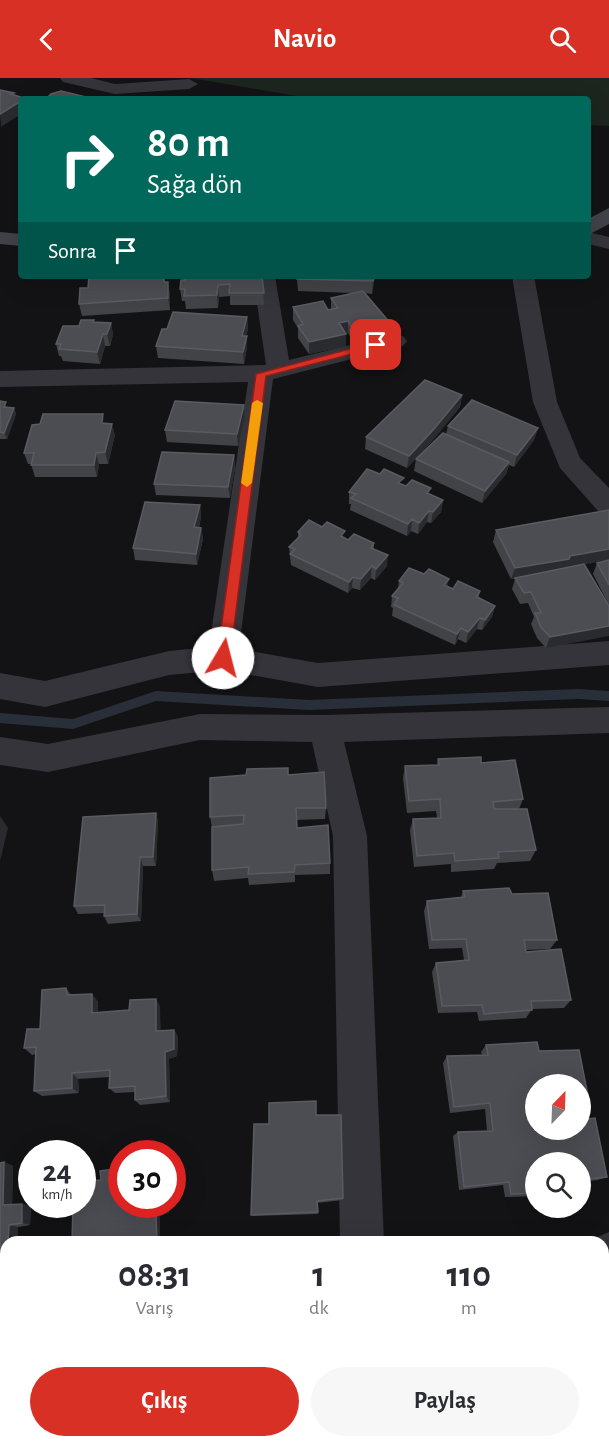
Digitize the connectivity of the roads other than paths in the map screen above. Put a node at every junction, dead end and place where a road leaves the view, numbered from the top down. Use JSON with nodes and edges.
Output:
{"nodes":[{"id":1,"x":69,"y":78,"type":"edge"},
{"id":2,"x":189,"y":84,"type":"dead end"},
{"id":3,"x":609,"y":214,"type":"edge"},
{"id":4,"x":591,"y":227,"type":"edge"},
{"id":5,"x":0,"y":238,"type":"edge"},
{"id":6,"x":591,"y":239,"type":"edge"},
{"id":7,"x":18,"y":240,"type":"edge"},
{"id":8,"x":609,"y":243,"type":"edge"},
{"id":9,"x":264,"y":279,"type":"edge"},
{"id":10,"x":524,"y":279,"type":"edge"},
{"id":11,"x":396,"y":341,"type":"dead end"},
{"id":12,"x":269,"y":371,"type":"junction"},
{"id":13,"x":0,"y":379,"type":"edge"},
{"id":14,"x":609,"y":505,"type":"edge"},
{"id":15,"x":609,"y":653,"type":"edge"},
{"id":16,"x":223,"y":658,"type":"junction"},
{"id":17,"x":0,"y":686,"type":"edge"},
{"id":18,"x":609,"y":720,"type":"edge"},
{"id":19,"x":325,"y":729,"type":"junction"},
{"id":20,"x":0,"y":751,"type":"edge"},
{"id":21,"x":362,"y":1236,"type":"edge"}],
"edges":[{"from":1,"to":2,"type":"street"},
{"from":3,"to":4,"type":"street"},
{"from":5,"to":7,"type":"street"},
{"from":6,"to":8,"type":"street"},
{"from":9,"to":12,"type":"street"},
{"from":10,"to":14,"type":"street"},
{"from":11,"to":12,"type":"street"},
{"from":12,"to":13,"type":"street"},
{"from":12,"to":16,"type":"street"},
{"from":15,"to":16,"type":"street"},
{"from":16,"to":17,"type":"street"},
{"from":18,"to":19,"type":"street"},
{"from":19,"to":20,"type":"street"},
{"from":19,"to":21,"type":"street"}]}
